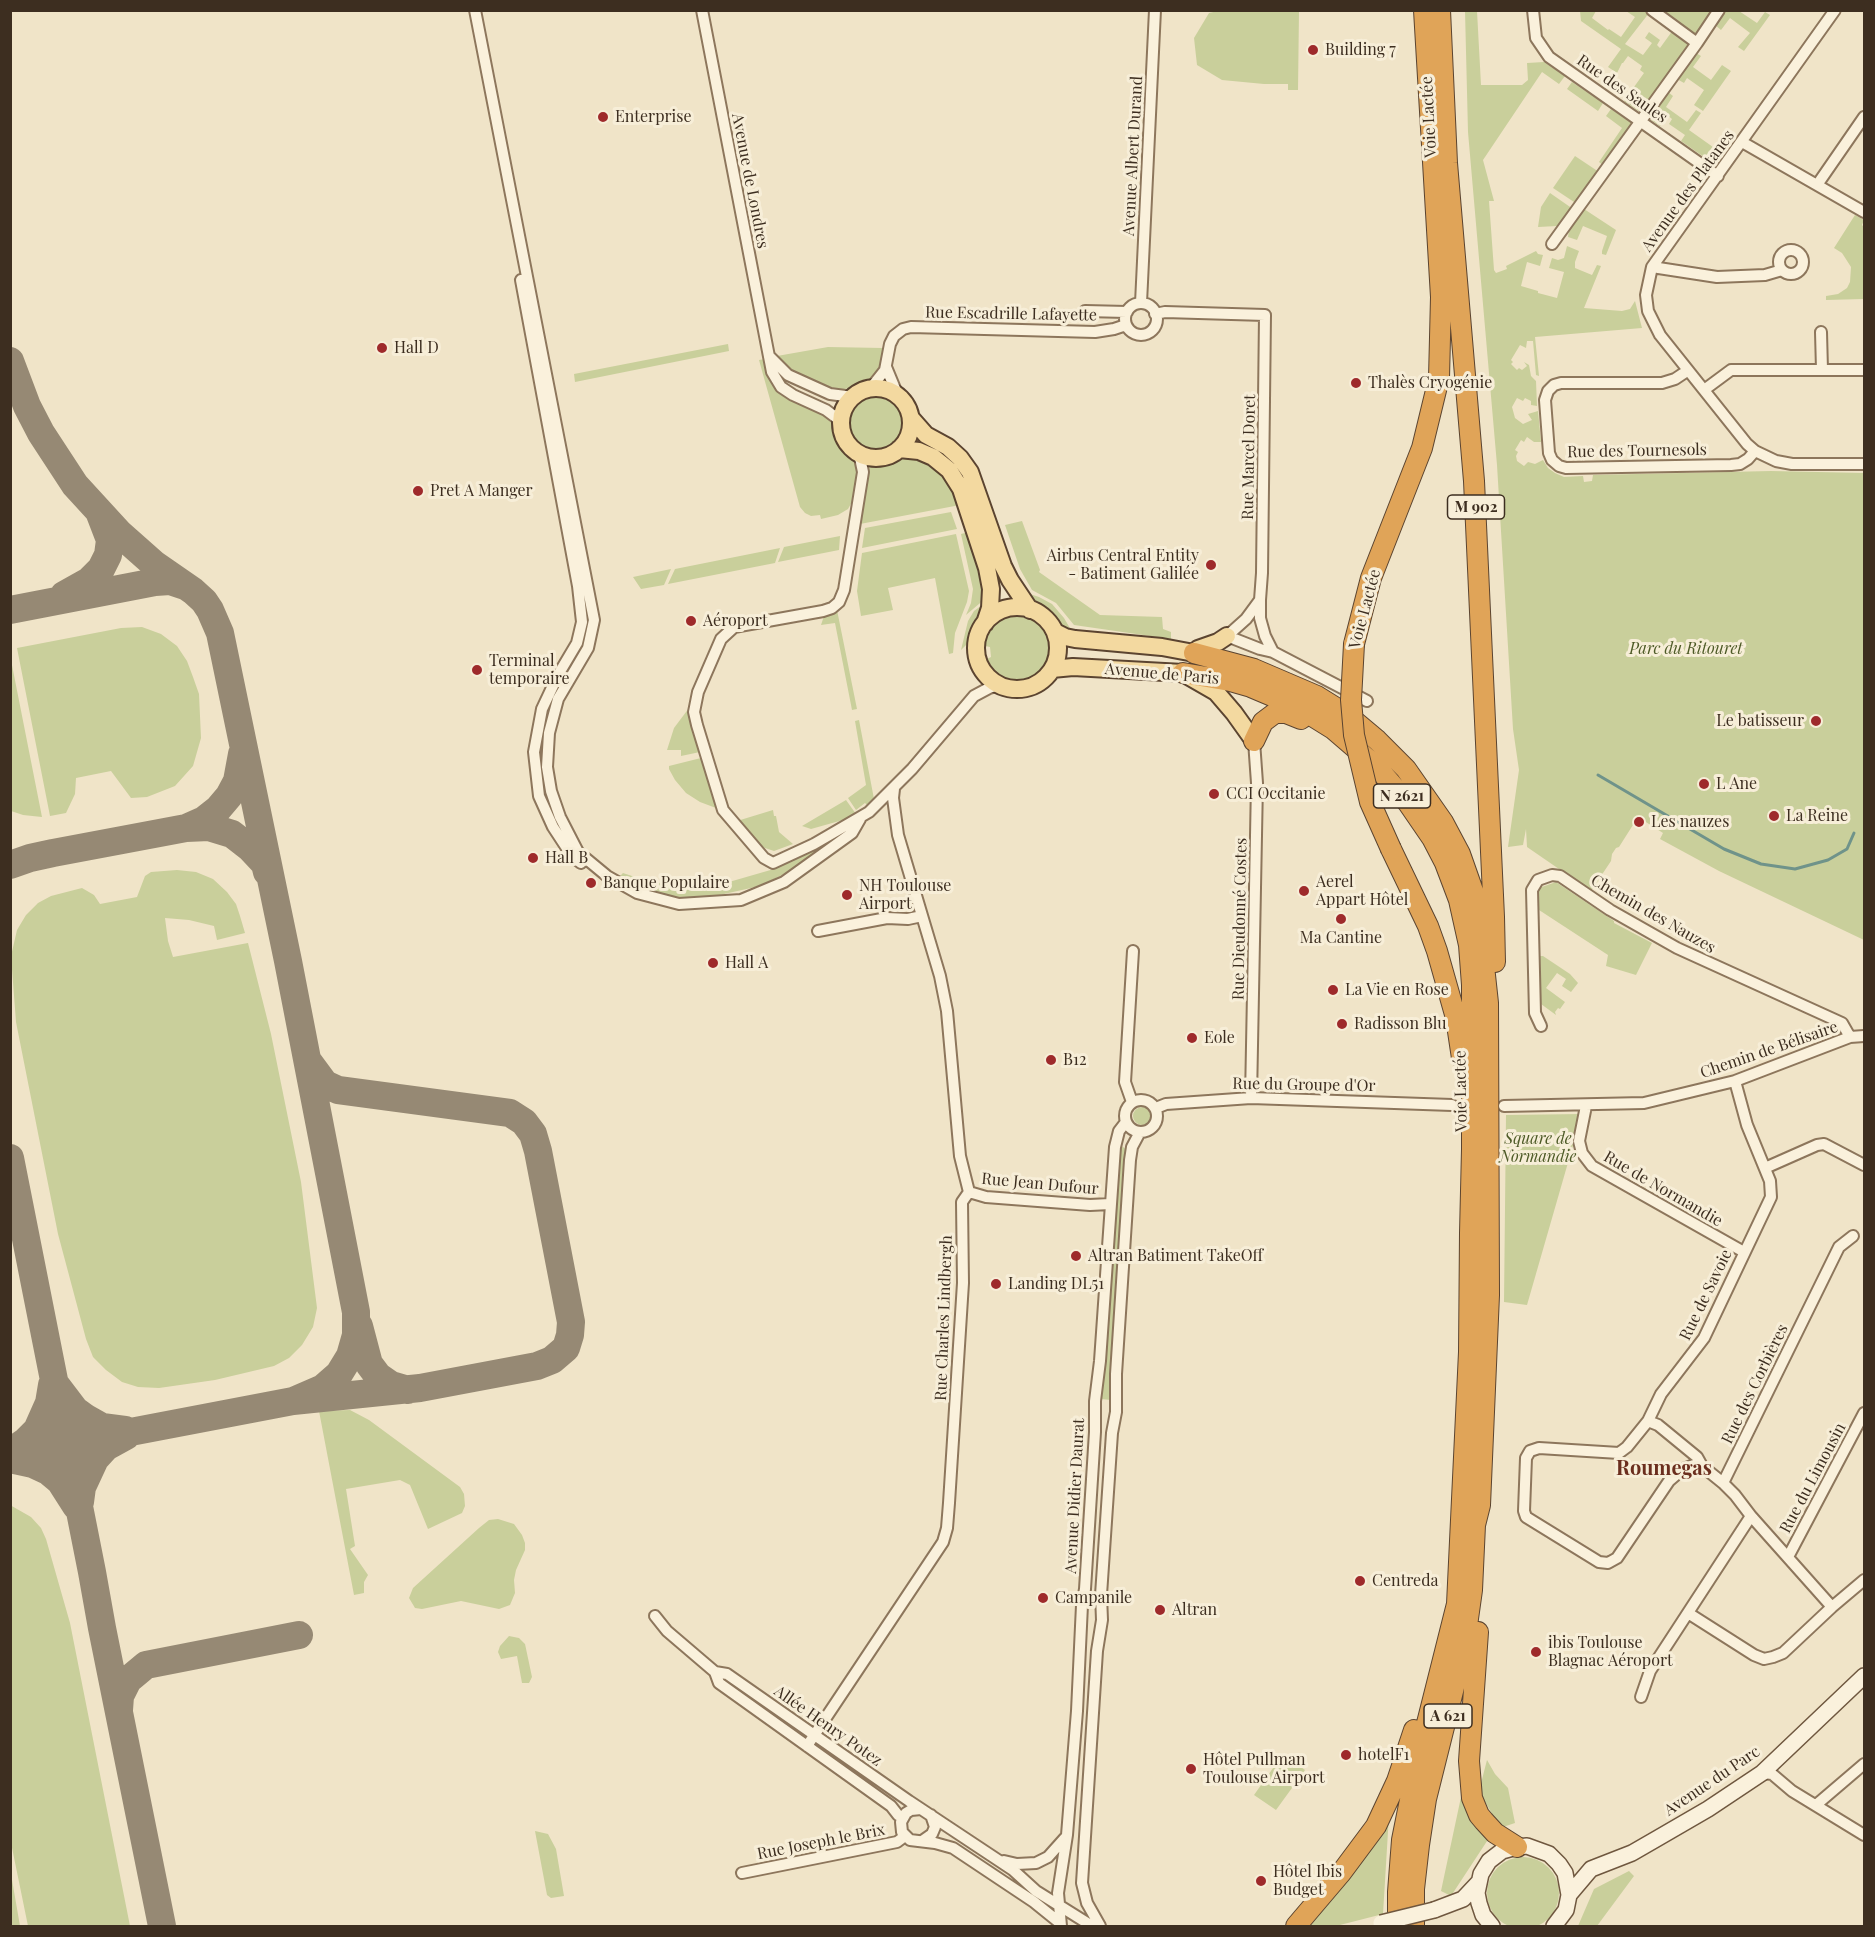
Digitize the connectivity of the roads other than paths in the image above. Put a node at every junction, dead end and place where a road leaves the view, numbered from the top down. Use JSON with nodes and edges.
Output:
{"nodes":[{"id":1,"x":476,"y":10,"type":"edge"},
{"id":2,"x":702,"y":10,"type":"edge"},
{"id":3,"x":1155,"y":10,"type":"edge"},
{"id":4,"x":1424,"y":10,"type":"edge"},
{"id":5,"x":1440,"y":10,"type":"edge"},
{"id":6,"x":1533,"y":10,"type":"edge"},
{"id":7,"x":1652,"y":10,"type":"edge"},
{"id":8,"x":1719,"y":10,"type":"edge"},
{"id":9,"x":1835,"y":10,"type":"edge"},
{"id":10,"x":1697,"y":43,"type":"junction"},
{"id":11,"x":1864,"y":117,"type":"edge"},
{"id":12,"x":1642,"y":121,"type":"junction"},
{"id":13,"x":1742,"y":142,"type":"junction"},
{"id":14,"x":1718,"y":176,"type":"junction"},
{"id":15,"x":1817,"y":185,"type":"junction"},
{"id":16,"x":1864,"y":213,"type":"edge"},
{"id":17,"x":1552,"y":244,"type":"dead end"},
{"id":18,"x":1652,"y":267,"type":"junction"},
{"id":19,"x":1782,"y":270,"type":"dead end"},
{"id":20,"x":1141,"y":303,"type":"junction"},
{"id":21,"x":1085,"y":311,"type":"dead end"},
{"id":22,"x":1127,"y":312,"type":"junction"},
{"id":23,"x":1155,"y":314,"type":"junction"},
{"id":24,"x":1126,"y":325,"type":"junction"},
{"id":25,"x":1821,"y":332,"type":"dead end"},
{"id":26,"x":770,"y":357,"type":"junction"},
{"id":27,"x":886,"y":367,"type":"junction"},
{"id":28,"x":1822,"y":370,"type":"junction"},
{"id":29,"x":1864,"y":370,"type":"edge"},
{"id":30,"x":1688,"y":371,"type":"junction"},
{"id":31,"x":870,"y":389,"type":"junction"},
{"id":32,"x":1704,"y":390,"type":"junction"},
{"id":33,"x":898,"y":396,"type":"junction"},
{"id":34,"x":853,"y":397,"type":"junction"},
{"id":35,"x":911,"y":418,"type":"junction"},
{"id":36,"x":842,"y":422,"type":"junction"},
{"id":37,"x":899,"y":449,"type":"junction"},
{"id":38,"x":1755,"y":451,"type":"junction"},
{"id":39,"x":859,"y":453,"type":"junction"},
{"id":40,"x":1864,"y":464,"type":"edge"},
{"id":41,"x":1260,"y":600,"type":"junction"},
{"id":42,"x":1030,"y":610,"type":"junction"},
{"id":43,"x":985,"y":623,"type":"junction"},
{"id":44,"x":1055,"y":632,"type":"junction"},
{"id":45,"x":1227,"y":636,"type":"junction"},
{"id":46,"x":1273,"y":652,"type":"junction"},
{"id":47,"x":1194,"y":653,"type":"junction"},
{"id":48,"x":1052,"y":669,"type":"junction"},
{"id":49,"x":1183,"y":673,"type":"junction"},
{"id":50,"x":999,"y":685,"type":"junction"},
{"id":51,"x":1367,"y":701,"type":"dead end"},
{"id":52,"x":1254,"y":741,"type":"junction"},
{"id":53,"x":1348,"y":741,"type":"junction"},
{"id":54,"x":894,"y":789,"type":"junction"},
{"id":55,"x":860,"y":819,"type":"junction"},
{"id":56,"x":922,"y":916,"type":"junction"},
{"id":57,"x":818,"y":931,"type":"dead end"},
{"id":58,"x":1133,"y":951,"type":"dead end"},
{"id":59,"x":1488,"y":1003,"type":"junction"},
{"id":60,"x":1541,"y":1026,"type":"dead end"},
{"id":61,"x":1864,"y":1036,"type":"edge"},
{"id":62,"x":1850,"y":1037,"type":"junction"},
{"id":63,"x":1735,"y":1081,"type":"junction"},
{"id":64,"x":1251,"y":1098,"type":"junction"},
{"id":65,"x":1132,"y":1102,"type":"junction"},
{"id":66,"x":1452,"y":1105,"type":"dead end"},
{"id":67,"x":1504,"y":1106,"type":"dead end"},
{"id":68,"x":1586,"y":1106,"type":"junction"},
{"id":69,"x":1156,"y":1108,"type":"junction"},
{"id":70,"x":1126,"y":1122,"type":"junction"},
{"id":71,"x":1140,"y":1132,"type":"junction"},
{"id":72,"x":1864,"y":1165,"type":"edge"},
{"id":73,"x":1765,"y":1168,"type":"junction"},
{"id":74,"x":969,"y":1192,"type":"junction"},
{"id":75,"x":1110,"y":1204,"type":"junction"},
{"id":76,"x":1470,"y":1233,"type":"junction"},
{"id":77,"x":1853,"y":1236,"type":"dead end"},
{"id":78,"x":1744,"y":1252,"type":"junction"},
{"id":79,"x":1864,"y":1413,"type":"edge"},
{"id":80,"x":1648,"y":1421,"type":"junction"},
{"id":81,"x":1702,"y":1466,"type":"junction"},
{"id":82,"x":1723,"y":1483,"type":"junction"},
{"id":83,"x":1480,"y":1505,"type":"junction"},
{"id":84,"x":1751,"y":1516,"type":"junction"},
{"id":85,"x":1788,"y":1557,"type":"junction"},
{"id":86,"x":1864,"y":1580,"type":"edge"},
{"id":87,"x":1832,"y":1607,"type":"junction"},
{"id":88,"x":1688,"y":1613,"type":"junction"},
{"id":89,"x":655,"y":1616,"type":"dead end"},
{"id":90,"x":715,"y":1672,"type":"junction"},
{"id":91,"x":1864,"y":1676,"type":"edge"},
{"id":92,"x":1641,"y":1697,"type":"dead end"},
{"id":93,"x":1432,"y":1708,"type":"junction"},
{"id":94,"x":815,"y":1735,"type":"junction"},
{"id":95,"x":807,"y":1746,"type":"junction"},
{"id":96,"x":1864,"y":1764,"type":"edge"},
{"id":97,"x":1762,"y":1773,"type":"junction"},
{"id":98,"x":1816,"y":1805,"type":"junction"},
{"id":99,"x":926,"y":1812,"type":"junction"},
{"id":100,"x":903,"y":1817,"type":"junction"},
{"id":101,"x":1067,"y":1835,"type":"junction"},
{"id":102,"x":1864,"y":1835,"type":"edge"},
{"id":103,"x":905,"y":1836,"type":"junction"},
{"id":104,"x":922,"y":1841,"type":"junction"},
{"id":105,"x":1517,"y":1847,"type":"junction"},
{"id":106,"x":995,"y":1858,"type":"junction"},
{"id":107,"x":1559,"y":1864,"type":"junction"},
{"id":108,"x":1591,"y":1869,"type":"junction"},
{"id":109,"x":742,"y":1874,"type":"dead end"},
{"id":110,"x":1479,"y":1882,"type":"junction"},
{"id":111,"x":1569,"y":1895,"type":"junction"},
{"id":112,"x":1058,"y":1905,"type":"junction"},
{"id":113,"x":1434,"y":1913,"type":"junction"},
{"id":114,"x":1488,"y":1921,"type":"edge"},
{"id":115,"x":1061,"y":1925,"type":"edge"},
{"id":116,"x":1384,"y":1925,"type":"edge"},
{"id":117,"x":1092,"y":1926,"type":"edge"},
{"id":118,"x":1100,"y":1926,"type":"edge"},
{"id":119,"x":1296,"y":1926,"type":"edge"},
{"id":120,"x":1414,"y":1926,"type":"edge"},
{"id":121,"x":1554,"y":1926,"type":"edge"}],
"edges":[{"from":1,"to":55,"type":"street"},
{"from":2,"to":26,"type":"street","name":"Avenue de Londres"},
{"from":3,"to":20,"type":"street","name":"Avenue Albert Durand"},
{"from":4,"to":76,"type":"highway","name":"Voie Lactée","bridge":true},
{"from":5,"to":59,"type":"highway","name":"Voie Lactée","number":"M 902"},
{"from":6,"to":12,"type":"street","name":"Rue des Saules"},
{"from":7,"to":10,"type":"street"},
{"from":8,"to":10,"type":"street"},
{"from":9,"to":13,"type":"street","name":"Avenue des Platanes"},
{"from":10,"to":12,"type":"street"},
{"from":11,"to":15,"type":"street"},
{"from":12,"to":14,"type":"street","name":"Rue des Saules"},
{"from":12,"to":17,"type":"street"},
{"from":13,"to":14,"type":"street","name":"Avenue des Platanes"},
{"from":13,"to":15,"type":"street"},
{"from":14,"to":18,"type":"street","name":"Avenue des Platanes"},
{"from":15,"to":16,"type":"street"},
{"from":18,"to":19,"type":"street"},
{"from":18,"to":30,"type":"street","name":"Avenue des Platanes"},
{"from":20,"to":22,"type":"street"},
{"from":20,"to":23,"type":"street"},
{"from":21,"to":22,"type":"street"},
{"from":22,"to":24,"type":"street"},
{"from":23,"to":24,"type":"street"},
{"from":23,"to":41,"type":"street","name":"Rue Marcel Doret"},
{"from":24,"to":27,"type":"street","name":"Rue Escadrille Lafayette"},
{"from":25,"to":28,"type":"street"},
{"from":26,"to":34,"type":"street"},
{"from":26,"to":36,"type":"street","name":"Avenue de Londres"},
{"from":27,"to":31,"type":"street","name":"Rue Escadrille Lafayette"},
{"from":27,"to":33,"type":"street"},
{"from":28,"to":29,"type":"street"},
{"from":28,"to":32,"type":"street"},
{"from":30,"to":32,"type":"street","name":"Avenue des Platanes"},
{"from":30,"to":38,"type":"street","name":"Rue des Tournesols"},
{"from":31,"to":33,"type":"main road"},
{"from":31,"to":34,"type":"main road"},
{"from":32,"to":38,"type":"street","name":"Avenue des Platanes"},
{"from":33,"to":35,"type":"main road"},
{"from":34,"to":36,"type":"main road"},
{"from":35,"to":37,"type":"main road"},
{"from":35,"to":42,"type":"main road"},
{"from":36,"to":39,"type":"main road"},
{"from":37,"to":39,"type":"main road"},
{"from":37,"to":43,"type":"main road"},
{"from":38,"to":40,"type":"street"},
{"from":39,"to":55,"type":"street"},
{"from":41,"to":45,"type":"street"},
{"from":41,"to":46,"type":"street","name":"Rue Marcel Doret"},
{"from":42,"to":43,"type":"main road"},
{"from":42,"to":44,"type":"main road"},
{"from":43,"to":50,"type":"main road"},
{"from":44,"to":47,"type":"main road","name":"Avenue de Paris","number":"N 2621"},
{"from":44,"to":48,"type":"main road"},
{"from":45,"to":46,"type":"street"},
{"from":45,"to":47,"type":"main road"},
{"from":46,"to":51,"type":"street"},
{"from":47,"to":59,"type":"highway","name":"Avenue de Paris","number":"N 2621"},
{"from":48,"to":49,"type":"main road","name":"Avenue de Paris","number":"N 2621"},
{"from":48,"to":50,"type":"main road"},
{"from":49,"to":52,"type":"main road"},
{"from":49,"to":53,"type":"highway","name":"Avenue de Paris","number":"N 2621"},
{"from":50,"to":54,"type":"street"},
{"from":52,"to":53,"type":"highway"},
{"from":52,"to":64,"type":"street","name":"Rue Dieudonné Costes"},
{"from":53,"to":76,"type":"highway","name":"Avenue de Paris","number":"N 2621"},
{"from":54,"to":55,"type":"street"},
{"from":54,"to":56,"type":"street","name":"Rue Charles Lindbergh"},
{"from":56,"to":57,"type":"street"},
{"from":56,"to":74,"type":"street","name":"Rue Charles Lindbergh"},
{"from":58,"to":65,"type":"street"},
{"from":59,"to":83,"type":"highway","number":"A 621"},
{"from":60,"to":62,"type":"street","name":"Chemin des Nauzes"},
{"from":61,"to":62,"type":"street","name":"Chemin de Bélisaire"},
{"from":62,"to":63,"type":"street","name":"Chemin de Bélisaire"},
{"from":63,"to":68,"type":"street","name":"Chemin de Bélisaire"},
{"from":63,"to":73,"type":"street","name":"Rue de Savoie"},
{"from":64,"to":66,"type":"street","name":"Rue du Groupe d'Or"},
{"from":64,"to":69,"type":"street","name":"Rue du Groupe d'Or"},
{"from":65,"to":69,"type":"street"},
{"from":65,"to":70,"type":"street"},
{"from":67,"to":68,"type":"street","name":"Chemin de Bélisaire"},
{"from":68,"to":78,"type":"street","name":"Rue de Normandie"},
{"from":69,"to":71,"type":"street"},
{"from":70,"to":71,"type":"street"},
{"from":70,"to":75,"type":"street","name":"Avenue Didier Daurat"},
{"from":71,"to":118,"type":"street","name":"Avenue Didier Daurat"},
{"from":72,"to":73,"type":"street"},
{"from":73,"to":78,"type":"street","name":"Rue de Savoie"},
{"from":74,"to":75,"type":"street","name":"Rue Jean Dufour"},
{"from":74,"to":94,"type":"street","name":"Rue Charles Lindbergh"},
{"from":75,"to":101,"type":"street","name":"Avenue Didier Daurat"},
{"from":76,"to":93,"type":"highway","number":"A 621"},
{"from":77,"to":82,"type":"street","name":"Rue des Corbières"},
{"from":78,"to":80,"type":"street","name":"Rue de Savoie"},
{"from":79,"to":85,"type":"street","name":"Rue du Limousin"},
{"from":80,"to":81,"type":"street"},
{"from":80,"to":81,"type":"street","name":"Rue de Savoie"},
{"from":81,"to":82,"type":"street"},
{"from":82,"to":84,"type":"street"},
{"from":83,"to":105,"type":"highway"},
{"from":83,"to":120,"type":"highway","number":"A 621"},
{"from":84,"to":85,"type":"street","name":"Rue du Limousin"},
{"from":84,"to":88,"type":"street"},
{"from":85,"to":87,"type":"street","name":"Rue du Limousin"},
{"from":86,"to":87,"type":"street"},
{"from":87,"to":88,"type":"street"},
{"from":88,"to":92,"type":"street"},
{"from":89,"to":90,"type":"street","name":"Allée Henry Potez"},
{"from":90,"to":94,"type":"street","name":"Allée Henry Potez"},
{"from":90,"to":95,"type":"street","name":"Allée Henry Potez"},
{"from":91,"to":97,"type":"street","name":"Avenue du Parc"},
{"from":93,"to":116,"type":"highway","number":"A 621"},
{"from":93,"to":119,"type":"highway"},
{"from":94,"to":95,"type":"street","name":"Rue Charles Lindbergh"},
{"from":94,"to":99,"type":"street","name":"Allée Henry Potez"},
{"from":95,"to":100,"type":"street","name":"Allée Henry Potez"},
{"from":96,"to":98,"type":"street"},
{"from":97,"to":98,"type":"street"},
{"from":97,"to":108,"type":"street","name":"Avenue du Parc"},
{"from":98,"to":102,"type":"street"},
{"from":99,"to":100,"type":"street"},
{"from":99,"to":104,"type":"street"},
{"from":99,"to":106,"type":"street","name":"Allée Henry Potez"},
{"from":100,"to":103,"type":"street"},
{"from":101,"to":106,"type":"street","name":"Allée Henry Potez"},
{"from":101,"to":112,"type":"street","name":"Avenue Didier Daurat"},
{"from":103,"to":104,"type":"street"},
{"from":103,"to":109,"type":"street","name":"Rue Joseph le Brix"},
{"from":104,"to":115,"type":"street"},
{"from":105,"to":107,"type":"street"},
{"from":105,"to":110,"type":"street"},
{"from":106,"to":112,"type":"street","name":"Allée Henry Potez"},
{"from":107,"to":108,"type":"street"},
{"from":107,"to":111,"type":"street"},
{"from":108,"to":111,"type":"street","name":"Avenue du Parc"},
{"from":110,"to":113,"type":"street"},
{"from":110,"to":114,"type":"street"},
{"from":111,"to":121,"type":"street","name":"Avenue du Parc"},
{"from":112,"to":115,"type":"street","name":"Avenue Didier Daurat"},
{"from":112,"to":117,"type":"street"},
{"from":113,"to":114,"type":"street"},
{"from":113,"to":116,"type":"street","bridge":true},
{"from":113,"to":120,"type":"street"}]}
